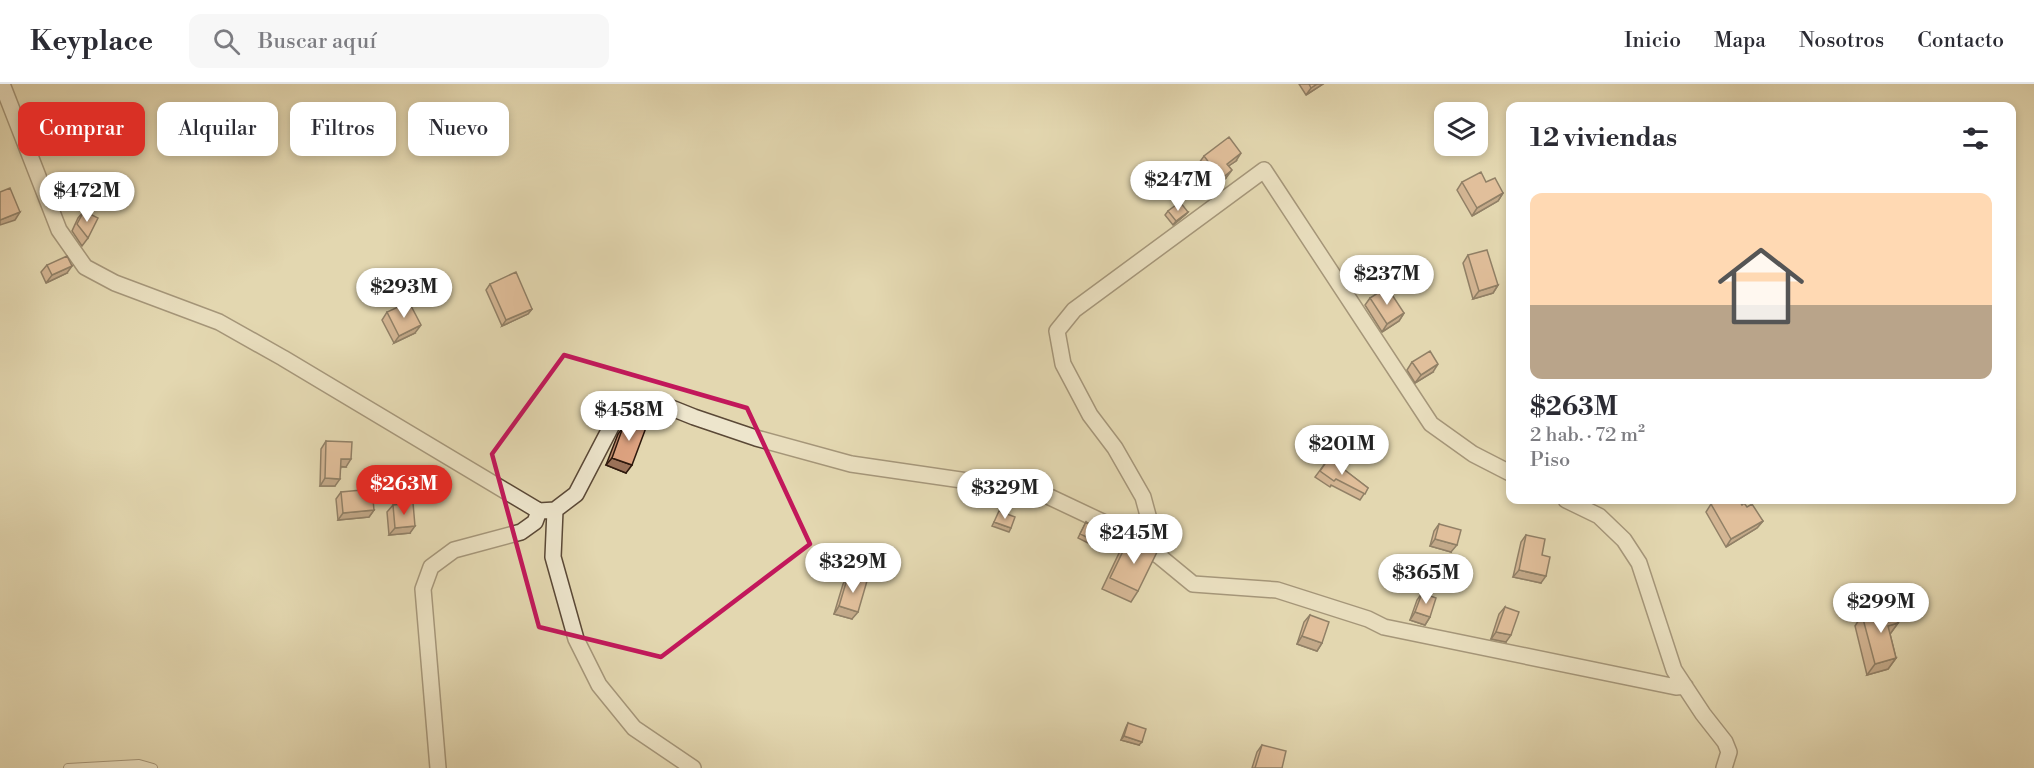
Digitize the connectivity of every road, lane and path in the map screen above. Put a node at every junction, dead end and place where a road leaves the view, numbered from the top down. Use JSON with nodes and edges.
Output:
{"nodes":[{"id":1,"x":2,"y":84,"type":"edge"},
{"id":2,"x":1506,"y":471,"type":"edge"},
{"id":3,"x":1574,"y":504,"type":"edge"},
{"id":4,"x":555,"y":510,"type":"junction"},
{"id":5,"x":539,"y":511,"type":"junction"},
{"id":6,"x":1159,"y":556,"type":"junction"},
{"id":7,"x":1685,"y":686,"type":"junction"},
{"id":8,"x":68,"y":768,"type":"edge"},
{"id":9,"x":153,"y":768,"type":"edge"},
{"id":10,"x":438,"y":768,"type":"edge"},
{"id":11,"x":693,"y":768,"type":"edge"},
{"id":12,"x":1724,"y":768,"type":"edge"}],
"edges":[{"from":1,"to":5,"type":"street"},
{"from":2,"to":6,"type":"street"},
{"from":3,"to":7,"type":"street"},
{"from":4,"to":5,"type":"street"},
{"from":4,"to":6,"type":"street"},
{"from":4,"to":11,"type":"street"},
{"from":5,"to":10,"type":"street"},
{"from":6,"to":7,"type":"street"},
{"from":7,"to":12,"type":"street"},
{"from":8,"to":9,"type":"lane"}]}
